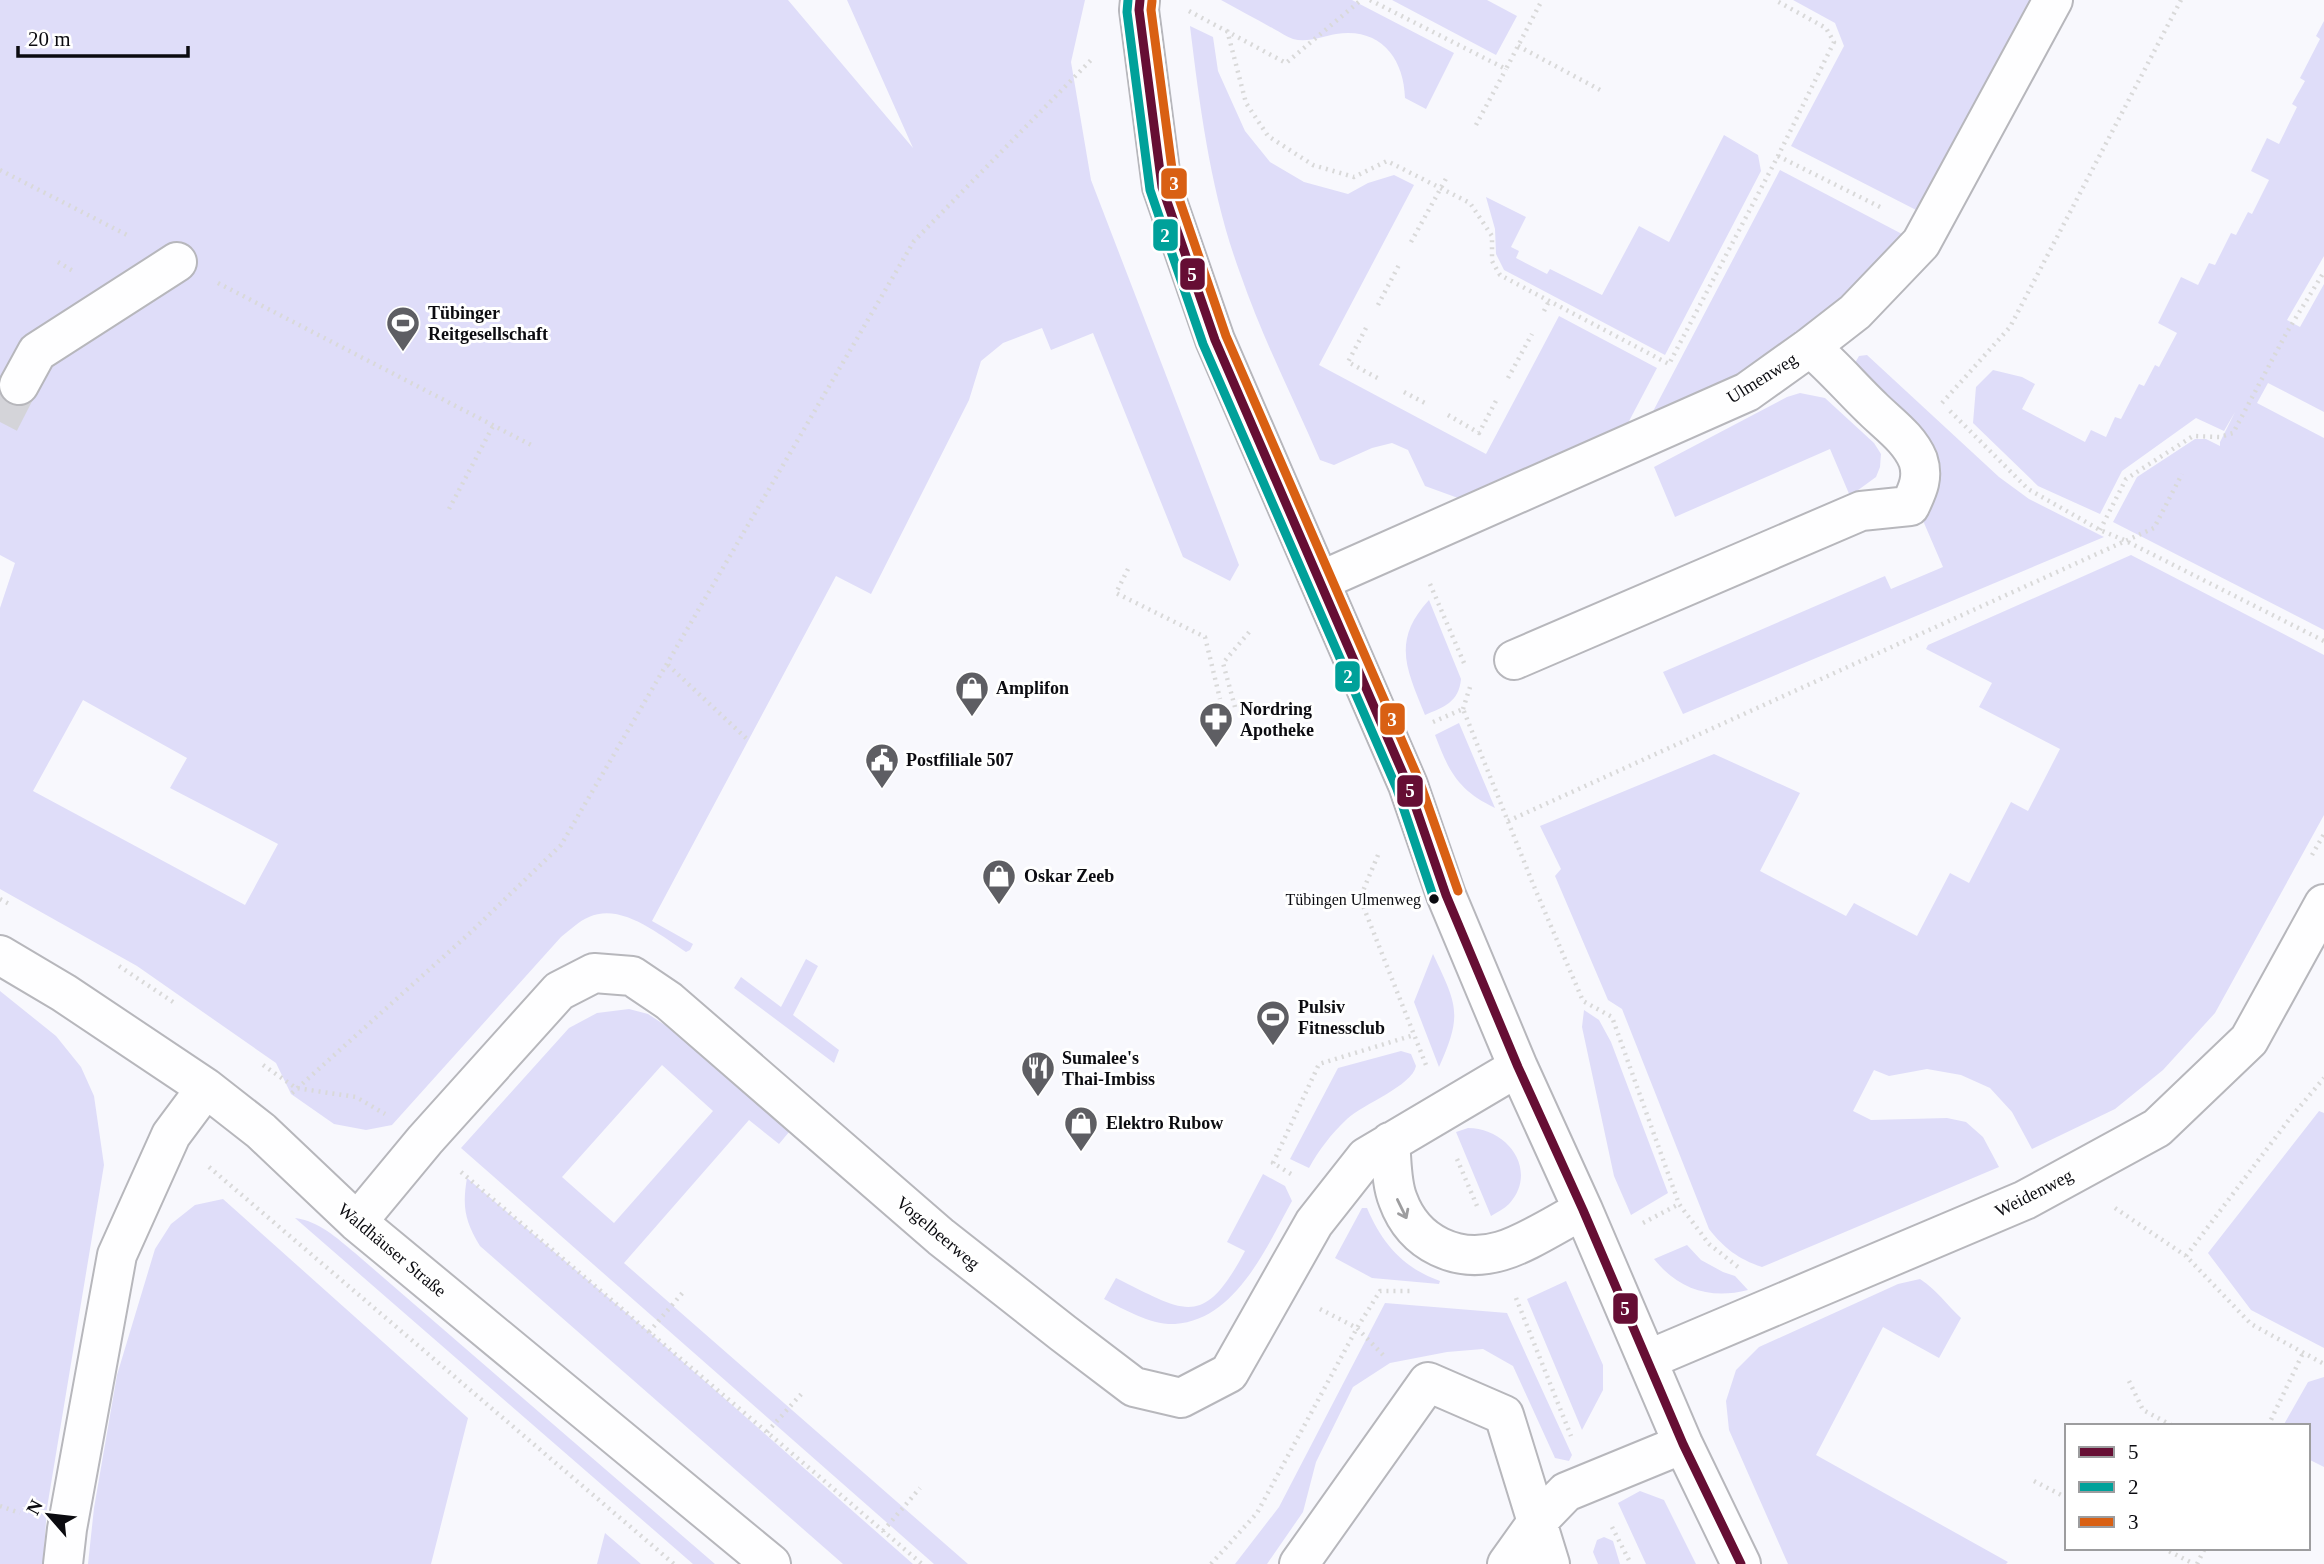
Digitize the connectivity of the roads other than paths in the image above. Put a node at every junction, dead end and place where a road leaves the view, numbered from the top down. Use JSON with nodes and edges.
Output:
{"nodes":[{"id":1,"x":2053,"y":0,"type":"edge"},
{"id":2,"x":1139,"y":5,"type":"edge"},
{"id":3,"x":177,"y":262,"type":"road end"},
{"id":4,"x":1810,"y":347,"type":"junction"},
{"id":5,"x":19,"y":385,"type":"tunnel mouth"},
{"id":6,"x":1320,"y":581,"type":"junction"},
{"id":7,"x":1514,"y":660,"type":"dead end"},
{"id":8,"x":2324,"y":904,"type":"edge"},
{"id":9,"x":0,"y":955,"type":"edge"},
{"id":10,"x":1518,"y":1067,"type":"junction"},
{"id":11,"x":206,"y":1088,"type":"junction"},
{"id":12,"x":1390,"y":1142,"type":"junction"},
{"id":13,"x":1583,"y":1210,"type":"junction"},
{"id":14,"x":357,"y":1222,"type":"junction"},
{"id":15,"x":1647,"y":1360,"type":"junction"},
{"id":16,"x":1683,"y":1444,"type":"junction"},
{"id":17,"x":1537,"y":1521,"type":"junction"},
{"id":18,"x":63,"y":1564,"type":"edge"},
{"id":19,"x":771,"y":1564,"type":"edge"},
{"id":20,"x":1299,"y":1564,"type":"edge"},
{"id":21,"x":1507,"y":1564,"type":"edge"},
{"id":22,"x":1550,"y":1564,"type":"edge"},
{"id":23,"x":1741,"y":1564,"type":"edge"}],
"edges":[{"from":1,"to":4,"type":"street","name":"Ulmenweg"},
{"from":2,"to":6,"type":"street"},
{"from":3,"to":5,"type":"street"},
{"from":4,"to":6,"type":"street","name":"Ulmenweg"},
{"from":4,"to":7,"type":"street"},
{"from":6,"to":10,"type":"street"},
{"from":8,"to":15,"type":"street","name":"Weidenweg"},
{"from":9,"to":11,"type":"street","name":"Waldhäuser Straße"},
{"from":10,"to":12,"type":"street","name":"Vogelbeerweg"},
{"from":10,"to":13,"type":"street"},
{"from":11,"to":14,"type":"street","name":"Waldhäuser Straße"},
{"from":11,"to":18,"type":"street"},
{"from":12,"to":13,"type":"street","one_way":true},
{"from":12,"to":14,"type":"street","name":"Vogelbeerweg"},
{"from":13,"to":15,"type":"street"},
{"from":14,"to":19,"type":"street","name":"Waldhäuser Straße"},
{"from":15,"to":16,"type":"street"},
{"from":16,"to":17,"type":"street"},
{"from":16,"to":23,"type":"street"},
{"from":17,"to":20,"type":"street"},
{"from":17,"to":21,"type":"street"},
{"from":17,"to":22,"type":"street"}]}
